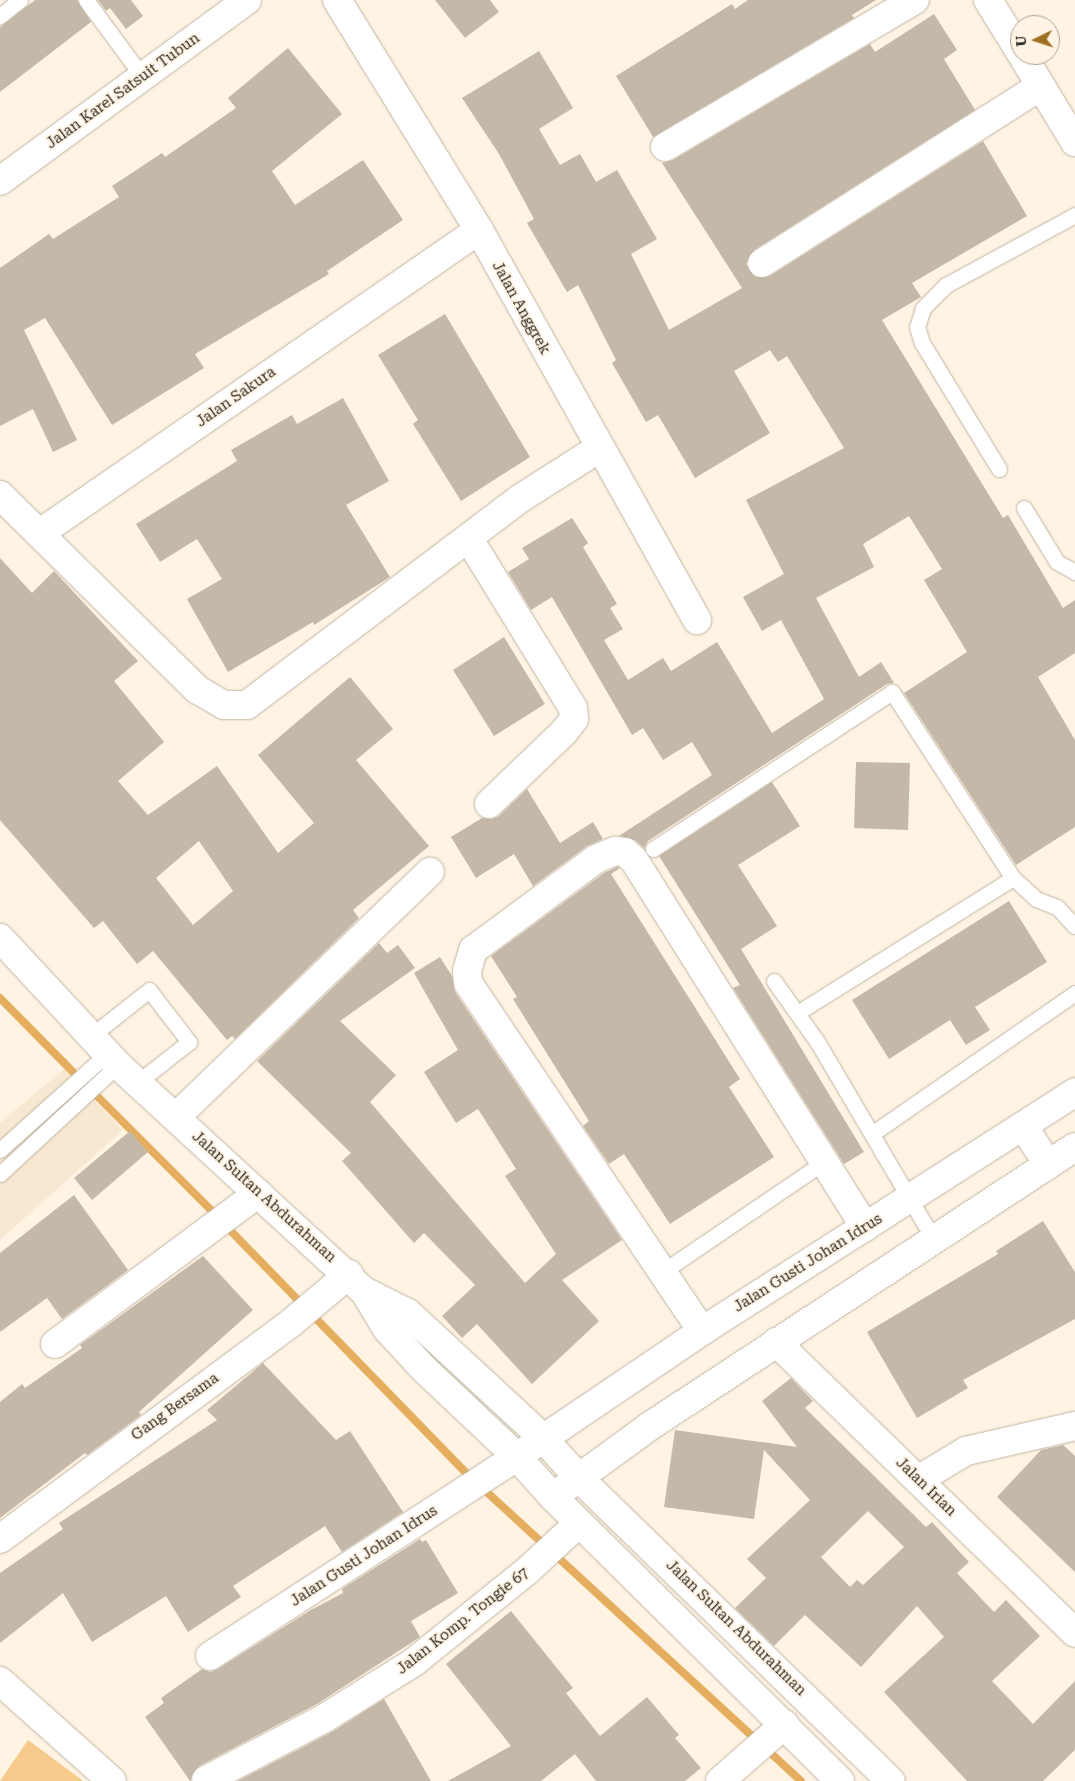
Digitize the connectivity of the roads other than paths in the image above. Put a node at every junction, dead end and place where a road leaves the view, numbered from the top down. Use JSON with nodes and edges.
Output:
{"nodes":[{"id":1,"x":20,"y":0,"type":"edge"},
{"id":2,"x":86,"y":0,"type":"edge"},
{"id":3,"x":247,"y":0,"type":"edge"},
{"id":4,"x":337,"y":0,"type":"edge"},
{"id":5,"x":915,"y":0,"type":"edge"},
{"id":6,"x":988,"y":0,"type":"edge"},
{"id":7,"x":0,"y":16,"type":"edge"},
{"id":8,"x":1010,"y":35,"type":"edge"},
{"id":9,"x":1028,"y":65,"type":"edge"},
{"id":10,"x":142,"y":76,"type":"junction"},
{"id":11,"x":1041,"y":86,"type":"junction"},
{"id":12,"x":1075,"y":142,"type":"edge"},
{"id":13,"x":665,"y":147,"type":"dead end"},
{"id":14,"x":0,"y":181,"type":"edge"},
{"id":15,"x":1075,"y":215,"type":"edge"},
{"id":16,"x":478,"y":230,"type":"junction"},
{"id":17,"x":762,"y":263,"type":"dead end"},
{"id":18,"x":598,"y":449,"type":"junction"},
{"id":19,"x":999,"y":469,"type":"dead end"},
{"id":20,"x":0,"y":494,"type":"edge"},
{"id":21,"x":1024,"y":508,"type":"dead end"},
{"id":22,"x":40,"y":533,"type":"junction"},
{"id":23,"x":469,"y":539,"type":"junction"},
{"id":24,"x":1075,"y":572,"type":"edge"},
{"id":25,"x":697,"y":620,"type":"dead end"},
{"id":26,"x":489,"y":804,"type":"dead end"},
{"id":27,"x":653,"y":849,"type":"dead end"},
{"id":28,"x":430,"y":872,"type":"dead end"},
{"id":29,"x":1013,"y":878,"type":"junction"},
{"id":30,"x":1075,"y":926,"type":"edge"},
{"id":31,"x":0,"y":938,"type":"edge"},
{"id":32,"x":774,"y":981,"type":"dead end"},
{"id":33,"x":1075,"y":993,"type":"edge"},
{"id":34,"x":797,"y":1013,"type":"junction"},
{"id":35,"x":116,"y":1057,"type":"junction"},
{"id":36,"x":85,"y":1084,"type":"junction"},
{"id":37,"x":1075,"y":1092,"type":"edge"},
{"id":38,"x":176,"y":1117,"type":"junction"},
{"id":39,"x":1023,"y":1126,"type":"junction"},
{"id":40,"x":873,"y":1133,"type":"junction"},
{"id":41,"x":1075,"y":1146,"type":"edge"},
{"id":42,"x":0,"y":1150,"type":"edge"},
{"id":43,"x":824,"y":1162,"type":"junction"},
{"id":44,"x":1048,"y":1164,"type":"junction"},
{"id":45,"x":0,"y":1174,"type":"edge"},
{"id":46,"x":258,"y":1193,"type":"junction"},
{"id":47,"x":911,"y":1198,"type":"junction"},
{"id":48,"x":865,"y":1227,"type":"junction"},
{"id":49,"x":933,"y":1238,"type":"junction"},
{"id":50,"x":662,"y":1272,"type":"junction"},
{"id":51,"x":357,"y":1283,"type":"junction"},
{"id":52,"x":702,"y":1331,"type":"junction"},
{"id":53,"x":776,"y":1342,"type":"junction"},
{"id":54,"x":55,"y":1344,"type":"dead end"},
{"id":55,"x":1075,"y":1426,"type":"edge"},
{"id":56,"x":543,"y":1438,"type":"junction"},
{"id":57,"x":516,"y":1457,"type":"junction"},
{"id":58,"x":578,"y":1477,"type":"junction"},
{"id":59,"x":918,"y":1480,"type":"junction"},
{"id":60,"x":553,"y":1497,"type":"junction"},
{"id":61,"x":572,"y":1530,"type":"junction"},
{"id":62,"x":0,"y":1539,"type":"edge"},
{"id":63,"x":1075,"y":1633,"type":"edge"},
{"id":64,"x":210,"y":1656,"type":"dead end"},
{"id":65,"x":0,"y":1681,"type":"edge"},
{"id":66,"x":783,"y":1726,"type":"junction"},
{"id":67,"x":206,"y":1780,"type":"edge"},
{"id":68,"x":112,"y":1781,"type":"edge"},
{"id":69,"x":720,"y":1781,"type":"edge"},
{"id":70,"x":840,"y":1781,"type":"edge"},
{"id":71,"x":891,"y":1781,"type":"edge"}],
"edges":[{"from":1,"to":7,"type":"lane"},
{"from":2,"to":10,"type":"lane"},
{"from":3,"to":10,"type":"street","name":"Jalan Karel Satsuit Tubun"},
{"from":4,"to":16,"type":"street","name":"Jalan Anggrek"},
{"from":5,"to":13,"type":"street"},
{"from":6,"to":8,"type":"street"},
{"from":9,"to":11,"type":"street"},
{"from":10,"to":14,"type":"street","name":"Jalan Karel Satsuit Tubun"},
{"from":11,"to":12,"type":"street"},
{"from":11,"to":17,"type":"street"},
{"from":15,"to":19,"type":"lane"},
{"from":16,"to":18,"type":"street","name":"Jalan Anggrek"},
{"from":16,"to":22,"type":"street","name":"Jalan Sakura"},
{"from":18,"to":23,"type":"street"},
{"from":18,"to":25,"type":"street","name":"Jalan Anggrek"},
{"from":20,"to":22,"type":"street"},
{"from":21,"to":24,"type":"lane"},
{"from":22,"to":23,"type":"street"},
{"from":23,"to":26,"type":"street"},
{"from":27,"to":29,"type":"lane"},
{"from":28,"to":38,"type":"street"},
{"from":29,"to":30,"type":"lane"},
{"from":29,"to":34,"type":"lane"},
{"from":31,"to":35,"type":"street","name":"Jalan Sultan Abdurahman"},
{"from":32,"to":34,"type":"lane"},
{"from":33,"to":40,"type":"lane"},
{"from":34,"to":40,"type":"lane"},
{"from":35,"to":35,"type":"lane"},
{"from":35,"to":36,"type":"lane"},
{"from":35,"to":38,"type":"street","name":"Jalan Sultan Abdurahman"},
{"from":36,"to":42,"type":"lane"},
{"from":36,"to":45,"type":"lane"},
{"from":37,"to":39,"type":"street","name":"Jalan Gusti Johan Idrus"},
{"from":38,"to":46,"type":"street","name":"Jalan Sultan Abdurahman"},
{"from":39,"to":44,"type":"street"},
{"from":39,"to":47,"type":"street","name":"Jalan Gusti Johan Idrus"},
{"from":40,"to":47,"type":"lane"},
{"from":41,"to":44,"type":"street"},
{"from":43,"to":48,"type":"street"},
{"from":43,"to":50,"type":"lane"},
{"from":43,"to":50,"type":"street"},
{"from":44,"to":49,"type":"street"},
{"from":46,"to":51,"type":"street","name":"Jalan Sultan Abdurahman"},
{"from":46,"to":54,"type":"street"},
{"from":47,"to":48,"type":"street","name":"Jalan Gusti Johan Idrus"},
{"from":47,"to":49,"type":"lane"},
{"from":48,"to":52,"type":"street","name":"Jalan Gusti Johan Idrus"},
{"from":49,"to":53,"type":"street"},
{"from":50,"to":52,"type":"street"},
{"from":51,"to":56,"type":"street","name":"Jalan Sultan Abdurahman"},
{"from":51,"to":57,"type":"street"},
{"from":51,"to":62,"type":"street","name":"Gang Bersama"},
{"from":52,"to":56,"type":"street","name":"Jalan Gusti Johan Idrus"},
{"from":53,"to":58,"type":"street"},
{"from":53,"to":59,"type":"street","name":"Jalan Irian"},
{"from":55,"to":59,"type":"street"},
{"from":56,"to":57,"type":"street","name":"Jalan Gusti Johan Idrus"},
{"from":56,"to":58,"type":"street","name":"Jalan Sultan Abdurahman"},
{"from":57,"to":60,"type":"street"},
{"from":57,"to":64,"type":"street","name":"Jalan Gusti Johan Idrus"},
{"from":58,"to":60,"type":"street"},
{"from":58,"to":71,"type":"street","name":"Jalan Sultan Abdurahman"},
{"from":59,"to":63,"type":"street","name":"Jalan Irian"},
{"from":60,"to":61,"type":"street"},
{"from":61,"to":66,"type":"street"},
{"from":61,"to":67,"type":"street","name":"Jalan Komp. Tongie 67"},
{"from":65,"to":68,"type":"street"},
{"from":66,"to":69,"type":"street"},
{"from":66,"to":70,"type":"street"}]}
